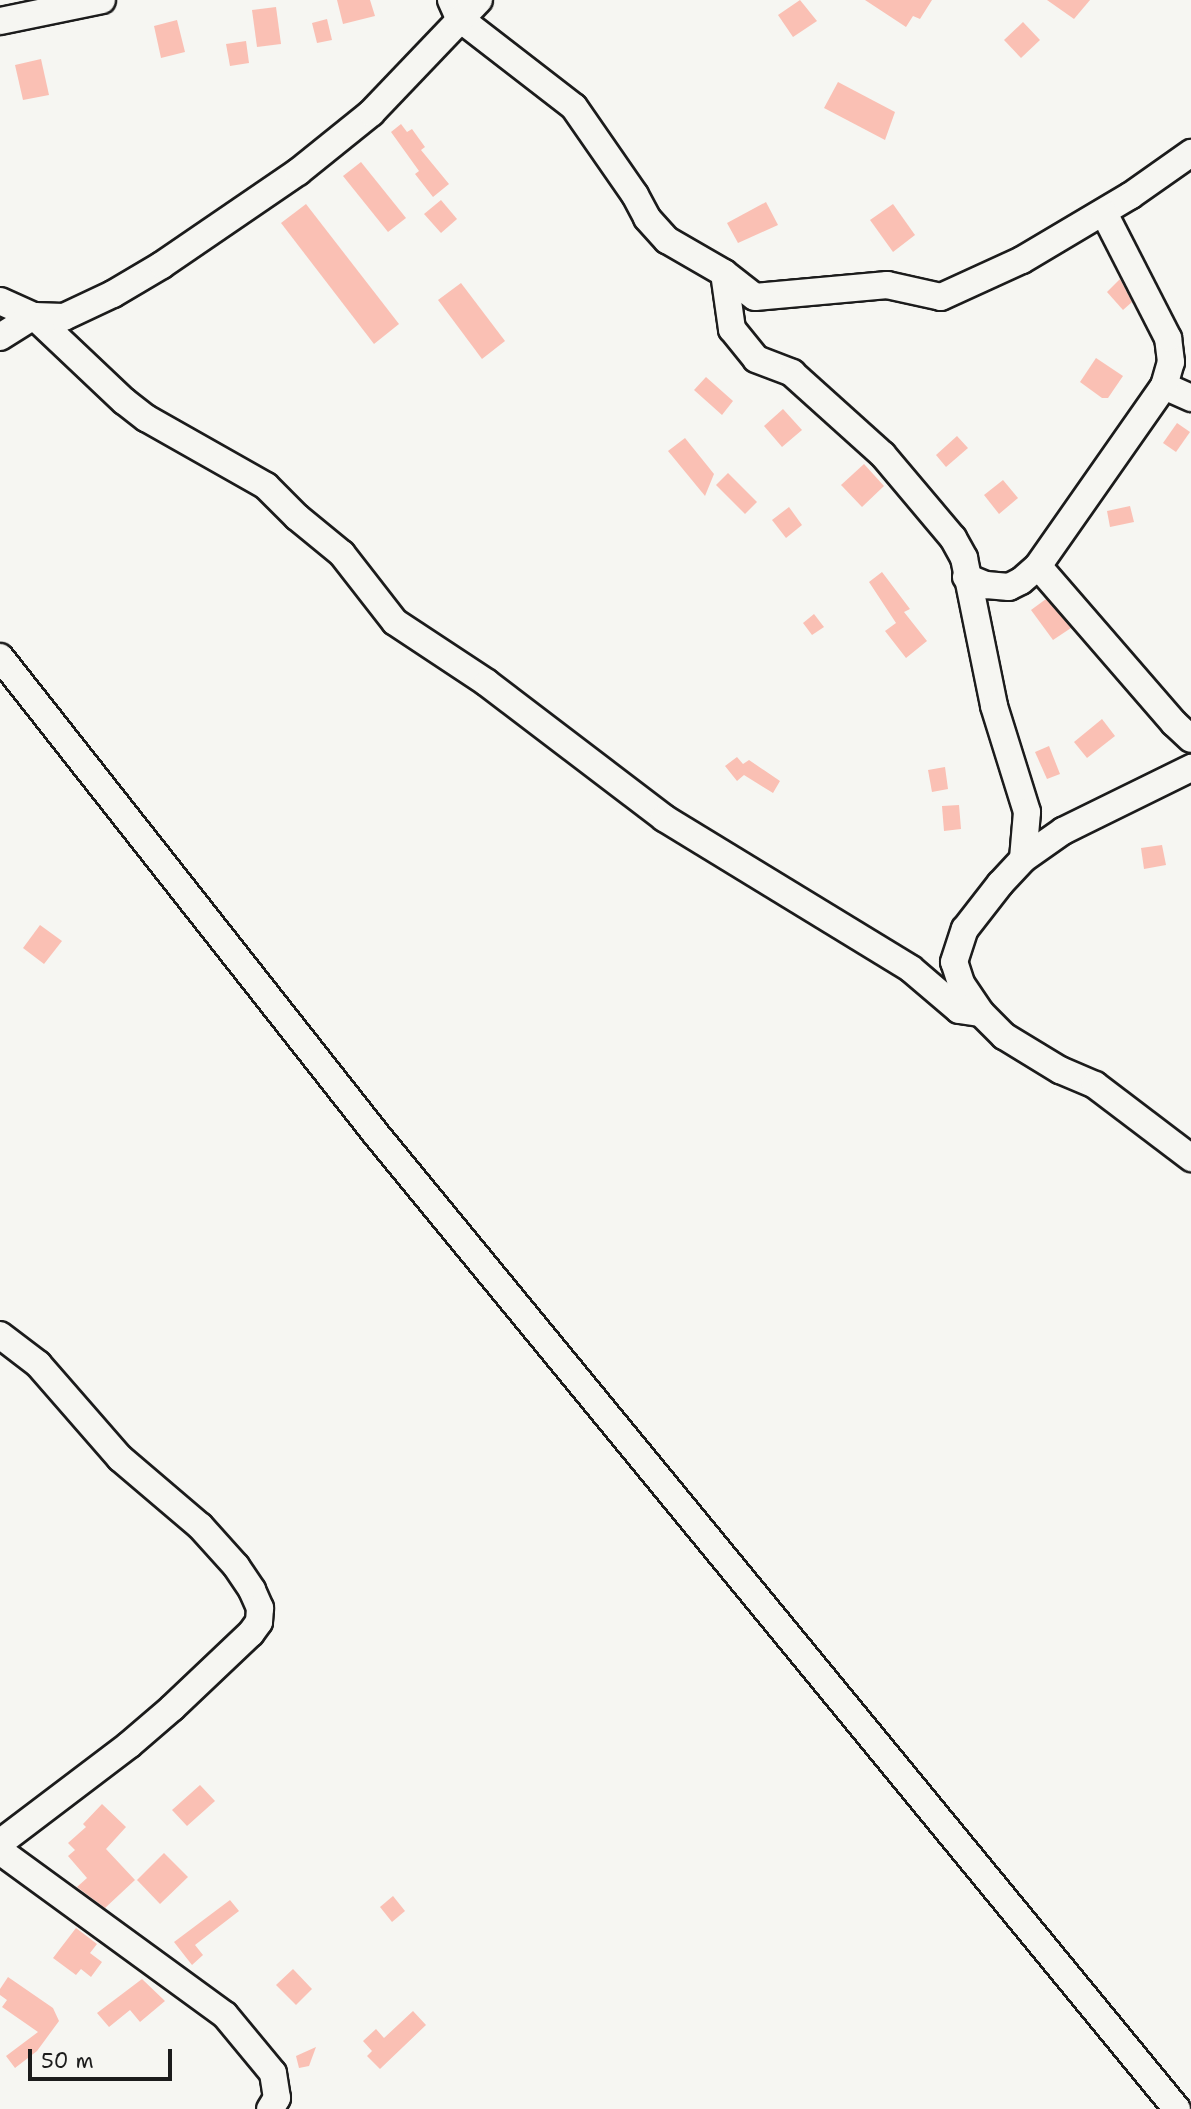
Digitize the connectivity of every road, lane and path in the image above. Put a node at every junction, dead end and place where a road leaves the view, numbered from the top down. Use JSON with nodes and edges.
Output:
{"nodes":[{"id":1,"x":102,"y":0,"type":"edge"},
{"id":2,"x":479,"y":0,"type":"edge"},
{"id":3,"x":69,"y":3,"type":"edge"},
{"id":4,"x":455,"y":9,"type":"edge"},
{"id":5,"x":0,"y":21,"type":"edge"},
{"id":6,"x":1191,"y":153,"type":"edge"},
{"id":7,"x":1104,"y":212,"type":"junction"},
{"id":8,"x":724,"y":273,"type":"junction"},
{"id":9,"x":0,"y":301,"type":"edge"},
{"id":10,"x":34,"y":316,"type":"junction"},
{"id":11,"x":0,"y":337,"type":"edge"},
{"id":12,"x":1164,"y":386,"type":"junction"},
{"id":13,"x":1191,"y":398,"type":"edge"},
{"id":14,"x":1038,"y":566,"type":"junction"},
{"id":15,"x":966,"y":578,"type":"junction"},
{"id":16,"x":0,"y":657,"type":"edge"},
{"id":17,"x":1191,"y":738,"type":"edge"},
{"id":18,"x":1191,"y":768,"type":"edge"},
{"id":19,"x":1027,"y":812,"type":"junction"},
{"id":20,"x":1063,"y":831,"type":"junction"},
{"id":21,"x":1023,"y":859,"type":"junction"},
{"id":22,"x":981,"y":1013,"type":"junction"},
{"id":23,"x":1191,"y":1158,"type":"edge"},
{"id":24,"x":0,"y":1335,"type":"edge"},
{"id":25,"x":0,"y":1843,"type":"edge"},
{"id":26,"x":0,"y":1851,"type":"edge"},
{"id":27,"x":270,"y":2109,"type":"edge"},
{"id":28,"x":1177,"y":2109,"type":"edge"}],
"edges":[{"from":1,"to":3,"type":"street"},
{"from":2,"to":4,"type":"street"},
{"from":3,"to":5,"type":"street"},
{"from":4,"to":8,"type":"street"},
{"from":4,"to":10,"type":"street"},
{"from":6,"to":7,"type":"street"},
{"from":7,"to":8,"type":"street"},
{"from":7,"to":12,"type":"street"},
{"from":8,"to":15,"type":"street"},
{"from":9,"to":10,"type":"street"},
{"from":10,"to":11,"type":"street"},
{"from":10,"to":22,"type":"street"},
{"from":12,"to":13,"type":"street"},
{"from":12,"to":14,"type":"street"},
{"from":14,"to":15,"type":"street"},
{"from":14,"to":17,"type":"street"},
{"from":15,"to":19,"type":"street"},
{"from":16,"to":28,"type":"street"},
{"from":18,"to":20,"type":"street"},
{"from":19,"to":20,"type":"street"},
{"from":19,"to":21,"type":"street"},
{"from":20,"to":21,"type":"street"},
{"from":21,"to":22,"type":"street"},
{"from":22,"to":23,"type":"street"},
{"from":24,"to":25,"type":"street"},
{"from":26,"to":27,"type":"street"}]}
